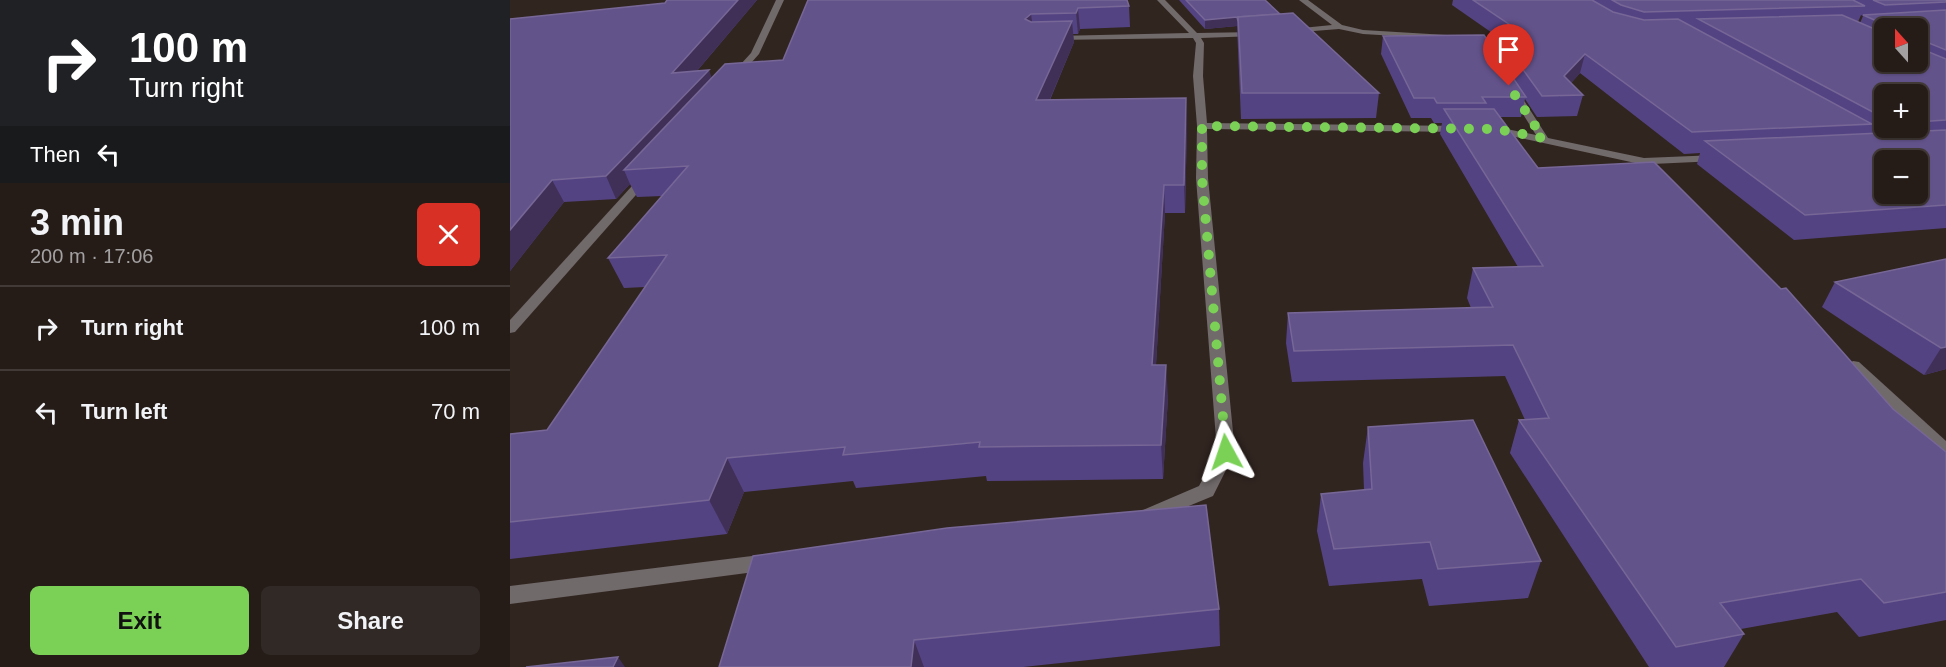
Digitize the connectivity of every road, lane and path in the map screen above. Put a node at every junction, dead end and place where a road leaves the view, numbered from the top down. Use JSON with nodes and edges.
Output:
{"nodes":[{"id":1,"x":780,"y":0,"type":"edge"},
{"id":2,"x":1161,"y":0,"type":"edge"},
{"id":3,"x":1303,"y":0,"type":"edge"},
{"id":4,"x":1339,"y":27,"type":"junction"},
{"id":5,"x":1280,"y":32,"type":"edge"},
{"id":6,"x":1268,"y":33,"type":"edge"},
{"id":7,"x":1196,"y":36,"type":"junction"},
{"id":8,"x":1043,"y":39,"type":"edge"},
{"id":9,"x":1474,"y":42,"type":"edge"},
{"id":10,"x":1506,"y":80,"type":"edge"},
{"id":11,"x":723,"y":90,"type":"edge"},
{"id":12,"x":1202,"y":126,"type":"junction"},
{"id":13,"x":1473,"y":129,"type":"edge"},
{"id":14,"x":1485,"y":129,"type":"edge"},
{"id":15,"x":1543,"y":138,"type":"junction"},
{"id":16,"x":1730,"y":157,"type":"edge"},
{"id":17,"x":1644,"y":161,"type":"junction"},
{"id":18,"x":652,"y":169,"type":"edge"},
{"id":19,"x":1666,"y":188,"type":"edge"},
{"id":20,"x":510,"y":329,"type":"edge"},
{"id":21,"x":1842,"y":356,"type":"edge"},
{"id":22,"x":1946,"y":452,"type":"edge"},
{"id":23,"x":1128,"y":518,"type":"edge"},
{"id":24,"x":783,"y":561,"type":"edge"},
{"id":25,"x":510,"y":595,"type":"edge"}],
"edges":[{"from":1,"to":11,"type":"street"},
{"from":2,"to":7,"type":"street"},
{"from":3,"to":4,"type":"street"},
{"from":4,"to":5,"type":"street"},
{"from":4,"to":9,"type":"street"},
{"from":6,"to":7,"type":"street"},
{"from":7,"to":8,"type":"street"},
{"from":7,"to":12,"type":"street"},
{"from":10,"to":15,"type":"street"},
{"from":12,"to":13,"type":"street"},
{"from":12,"to":23,"type":"street"},
{"from":14,"to":15,"type":"street"},
{"from":15,"to":17,"type":"street"},
{"from":16,"to":17,"type":"street"},
{"from":17,"to":19,"type":"street"},
{"from":18,"to":20,"type":"street"},
{"from":21,"to":22,"type":"street"},
{"from":24,"to":25,"type":"street"}]}
